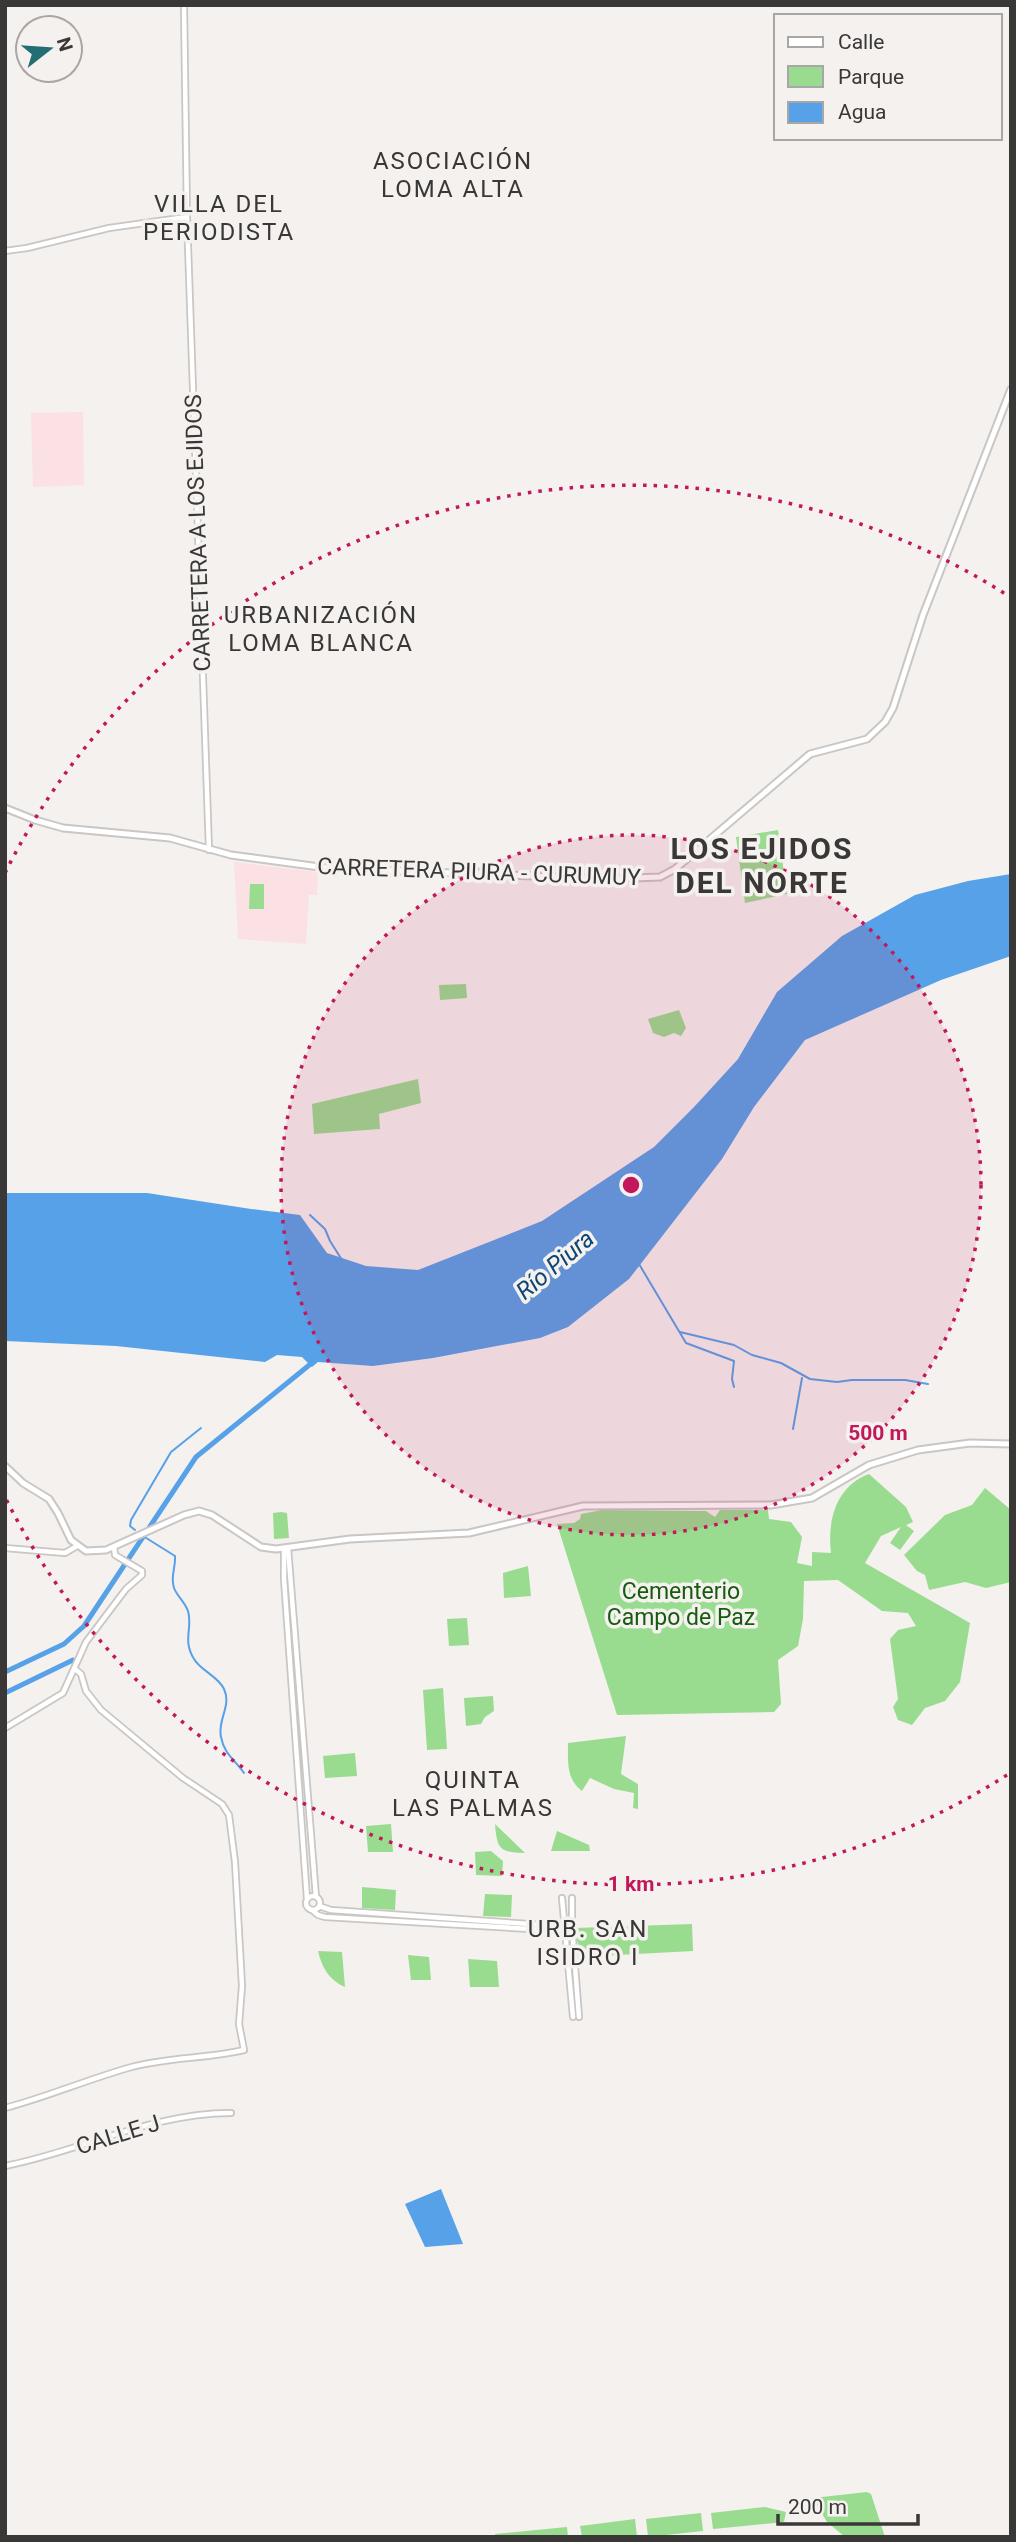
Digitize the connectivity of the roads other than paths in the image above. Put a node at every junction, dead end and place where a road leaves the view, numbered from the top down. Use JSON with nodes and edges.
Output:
{"nodes":[{"id":1,"x":184,"y":5,"type":"edge"},
{"id":2,"x":187,"y":217,"type":"junction"},
{"id":3,"x":5,"y":251,"type":"edge"},
{"id":4,"x":1011,"y":389,"type":"edge"},
{"id":5,"x":5,"y":808,"type":"edge"},
{"id":6,"x":209,"y":850,"type":"junction"},
{"id":7,"x":1011,"y":1444,"type":"edge"},
{"id":8,"x":5,"y":1466,"type":"edge"},
{"id":9,"x":77,"y":1546,"type":"junction"},
{"id":10,"x":114,"y":1547,"type":"junction"},
{"id":11,"x":5,"y":1548,"type":"edge"},
{"id":12,"x":286,"y":1548,"type":"junction"},
{"id":13,"x":74,"y":1671,"type":"junction"},
{"id":14,"x":5,"y":1728,"type":"edge"},
{"id":15,"x":316,"y":1897,"type":"junction"},
{"id":16,"x":562,"y":1898,"type":"dead end"},
{"id":17,"x":572,"y":1898,"type":"dead end"},
{"id":18,"x":307,"y":1899,"type":"junction"},
{"id":19,"x":319,"y":1906,"type":"junction"},
{"id":20,"x":312,"y":1910,"type":"junction"},
{"id":21,"x":563,"y":1927,"type":"junction"},
{"id":22,"x":572,"y":1927,"type":"junction"},
{"id":23,"x":573,"y":2017,"type":"dead end"},
{"id":24,"x":579,"y":2017,"type":"dead end"},
{"id":25,"x":5,"y":2108,"type":"edge"},
{"id":26,"x":231,"y":2113,"type":"dead end"},
{"id":27,"x":5,"y":2166,"type":"edge"}],
"edges":[{"from":1,"to":2,"type":"street","name":"CARRETERA A LOS EJIDOS"},
{"from":2,"to":3,"type":"street"},
{"from":2,"to":6,"type":"street","name":"CARRETERA A LOS EJIDOS"},
{"from":4,"to":6,"type":"main road","name":"CARRETERA PIURA - CURUMUY"},
{"from":5,"to":6,"type":"main road","name":"CARRETERA PIURA - CURUMUY"},
{"from":7,"to":12,"type":"main road"},
{"from":8,"to":9,"type":"main road"},
{"from":9,"to":10,"type":"main road"},
{"from":9,"to":11,"type":"street"},
{"from":10,"to":12,"type":"main road"},
{"from":10,"to":13,"type":"street"},
{"from":12,"to":15,"type":"street"},
{"from":12,"to":18,"type":"street"},
{"from":13,"to":14,"type":"street"},
{"from":13,"to":25,"type":"street"},
{"from":15,"to":18,"type":"street"},
{"from":15,"to":19,"type":"street"},
{"from":16,"to":21,"type":"street"},
{"from":17,"to":22,"type":"street"},
{"from":18,"to":20,"type":"street"},
{"from":19,"to":20,"type":"street"},
{"from":19,"to":21,"type":"street"},
{"from":20,"to":21,"type":"street"},
{"from":21,"to":22,"type":"street"},
{"from":21,"to":23,"type":"street"},
{"from":22,"to":24,"type":"street"},
{"from":26,"to":27,"type":"street","name":"CALLE J"}]}
